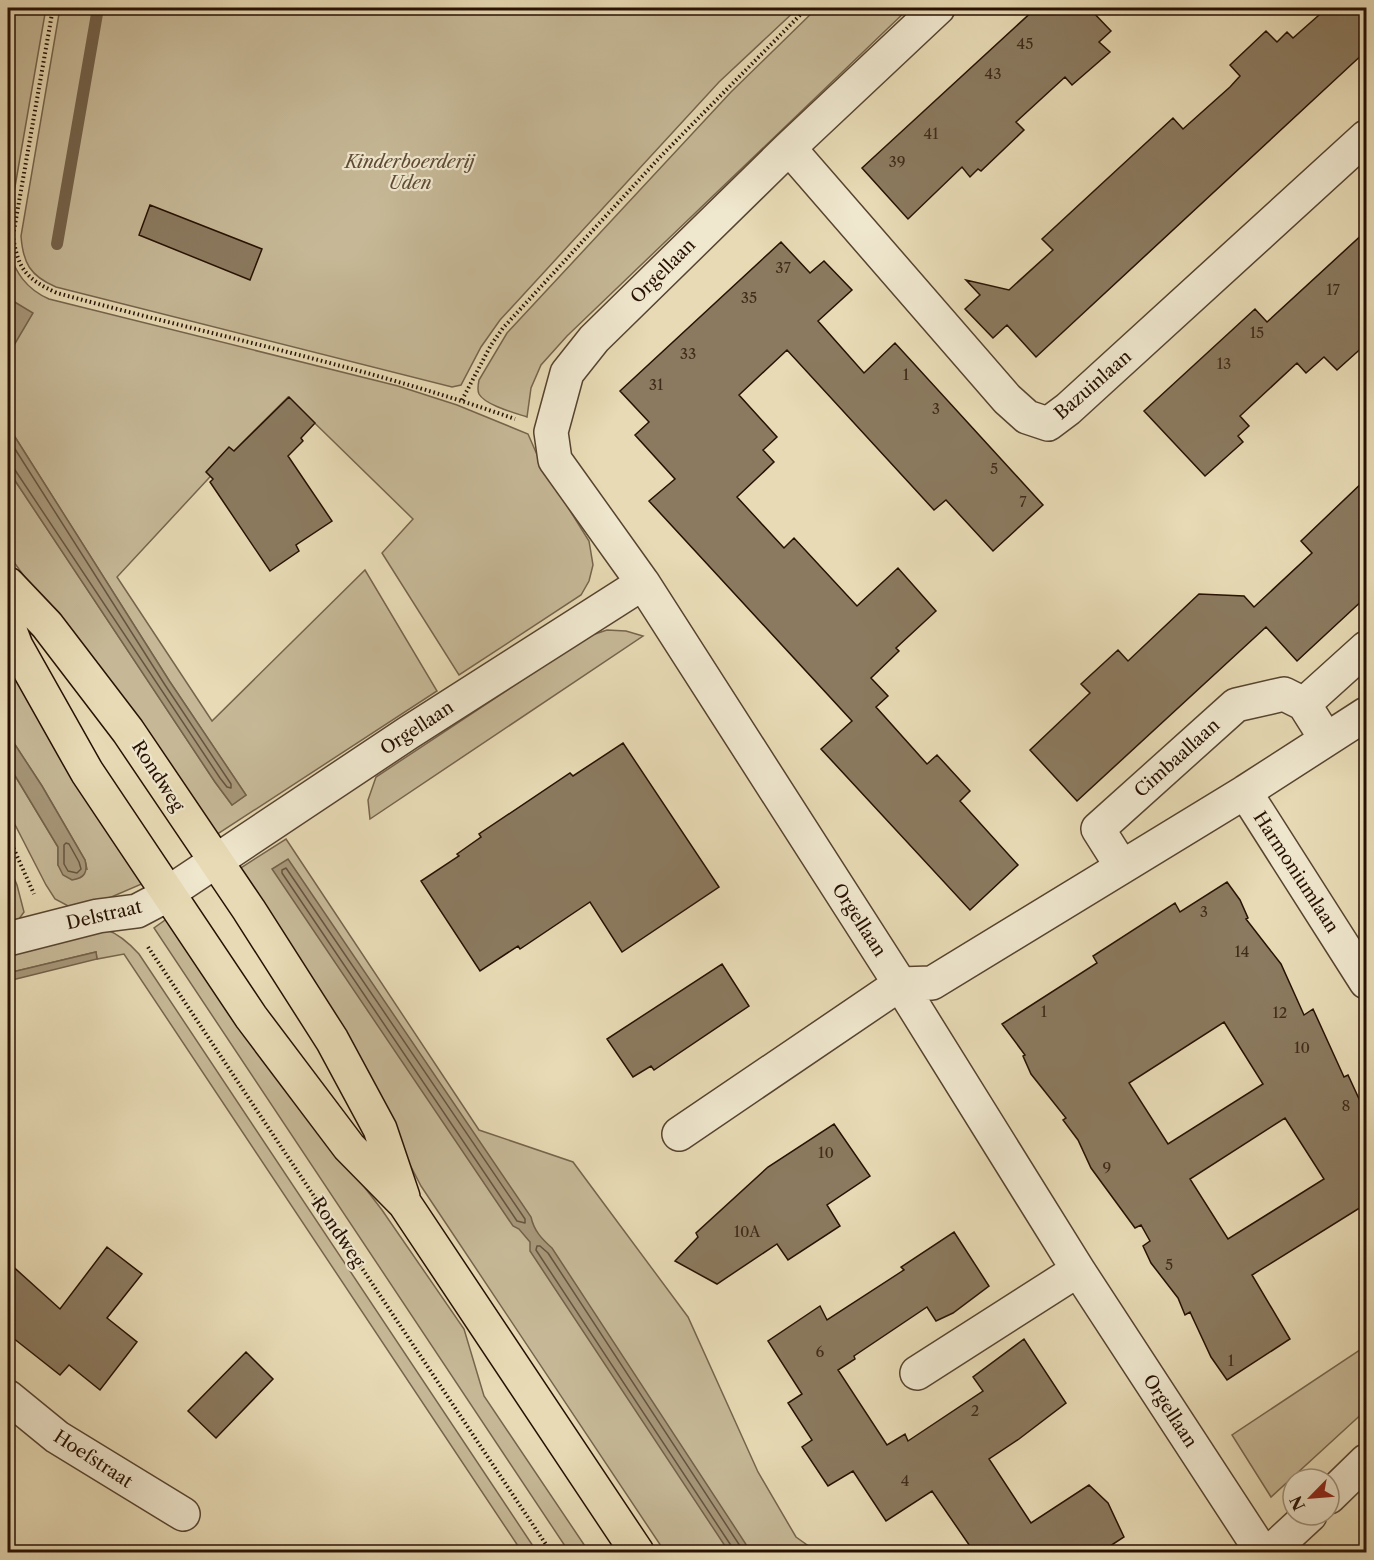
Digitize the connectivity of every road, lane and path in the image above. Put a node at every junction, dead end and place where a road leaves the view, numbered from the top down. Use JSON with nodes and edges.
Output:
{"nodes":[{"id":1,"x":53,"y":8,"type":"edge"},
{"id":2,"x":807,"y":8,"type":"edge"},
{"id":3,"x":938,"y":8,"type":"edge"},
{"id":4,"x":1366,"y":137,"type":"edge"},
{"id":5,"x":789,"y":148,"type":"junction"},
{"id":6,"x":462,"y":400,"type":"junction"},
{"id":7,"x":551,"y":432,"type":"junction"},
{"id":8,"x":643,"y":583,"type":"junction"},
{"id":9,"x":8,"y":584,"type":"edge"},
{"id":10,"x":8,"y":625,"type":"edge"},
{"id":11,"x":1366,"y":648,"type":"edge"},
{"id":12,"x":1304,"y":704,"type":"junction"},
{"id":13,"x":1366,"y":714,"type":"edge"},
{"id":14,"x":1326,"y":740,"type":"junction"},
{"id":15,"x":1245,"y":792,"type":"junction"},
{"id":16,"x":8,"y":836,"type":"edge"},
{"id":17,"x":1122,"y":867,"type":"junction"},
{"id":18,"x":192,"y":878,"type":"junction"},
{"id":19,"x":123,"y":914,"type":"junction"},
{"id":20,"x":49,"y":928,"type":"junction"},
{"id":21,"x":8,"y":939,"type":"edge"},
{"id":22,"x":1366,"y":982,"type":"edge"},
{"id":23,"x":900,"y":984,"type":"junction"},
{"id":24,"x":679,"y":1134,"type":"dead end"},
{"id":25,"x":405,"y":1204,"type":"junction"},
{"id":26,"x":1078,"y":1270,"type":"junction"},
{"id":27,"x":917,"y":1373,"type":"dead end"},
{"id":28,"x":8,"y":1397,"type":"edge"},
{"id":29,"x":1366,"y":1461,"type":"edge"},
{"id":30,"x":1341,"y":1485,"type":"edge"},
{"id":31,"x":183,"y":1514,"type":"dead end"},
{"id":32,"x":1297,"y":1527,"type":"edge"},
{"id":33,"x":551,"y":1552,"type":"edge"},
{"id":34,"x":637,"y":1552,"type":"edge"},
{"id":35,"x":1262,"y":1552,"type":"edge"},
{"id":36,"x":1270,"y":1552,"type":"edge"}],
"edges":[{"from":1,"to":6,"type":"path"},
{"from":2,"to":6,"type":"path"},
{"from":3,"to":5,"type":"street","name":"Orgellaan"},
{"from":4,"to":5,"type":"street","name":"Bazuinlaan"},
{"from":5,"to":7,"type":"street","name":"Orgellaan"},
{"from":6,"to":7,"type":"path"},
{"from":7,"to":8,"type":"street","name":"Orgellaan"},
{"from":8,"to":18,"type":"street","name":"Orgellaan"},
{"from":8,"to":23,"type":"street","name":"Orgellaan"},
{"from":9,"to":18,"type":"main road","name":"Rondweg"},
{"from":10,"to":18,"type":"main road","name":"Rondweg"},
{"from":11,"to":12,"type":"street"},
{"from":12,"to":14,"type":"street"},
{"from":12,"to":17,"type":"street","name":"Cimbaallaan"},
{"from":13,"to":14,"type":"street"},
{"from":14,"to":15,"type":"street"},
{"from":15,"to":17,"type":"street"},
{"from":15,"to":22,"type":"street","name":"Harmoniumlaan"},
{"from":16,"to":20,"type":"path"},
{"from":17,"to":23,"type":"street"},
{"from":18,"to":19,"type":"street","name":"Delstraat"},
{"from":18,"to":25,"type":"main road","name":"Rondweg"},
{"from":18,"to":25,"type":"main road","name":"Rondweg"},
{"from":19,"to":20,"type":"street","name":"Delstraat"},
{"from":19,"to":33,"type":"path","name":"Rondweg"},
{"from":20,"to":21,"type":"street","name":"Delstraat"},
{"from":23,"to":24,"type":"street"},
{"from":23,"to":26,"type":"street","name":"Orgellaan"},
{"from":25,"to":34,"type":"main road","name":"Rondweg"},
{"from":26,"to":27,"type":"street"},
{"from":26,"to":35,"type":"street","name":"Orgellaan"},
{"from":28,"to":31,"type":"street","name":"Hoefstraat"},
{"from":29,"to":30,"type":"street"},
{"from":32,"to":36,"type":"street"}]}
